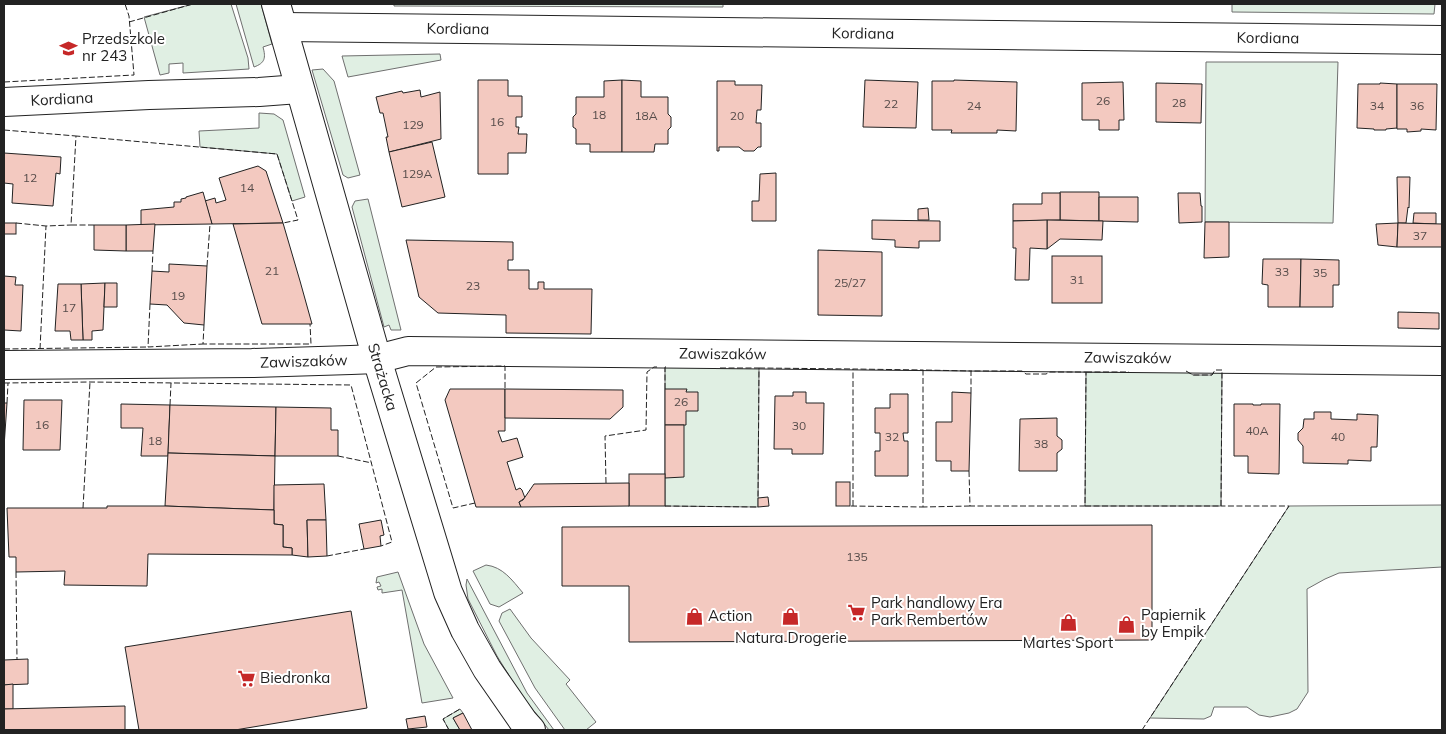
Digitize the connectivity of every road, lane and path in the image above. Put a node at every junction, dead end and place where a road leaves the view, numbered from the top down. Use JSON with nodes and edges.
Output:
{"nodes":[{"id":1,"x":279,"y":15,"type":"edge"},
{"id":2,"x":1442,"y":40,"type":"edge"},
{"id":3,"x":299,"y":89,"type":"junction"},
{"id":4,"x":4,"y":102,"type":"edge"},
{"id":5,"x":377,"y":359,"type":"junction"},
{"id":6,"x":1442,"y":362,"type":"edge"},
{"id":7,"x":4,"y":364,"type":"edge"},
{"id":8,"x":531,"y":730,"type":"edge"}],
"edges":[{"from":1,"to":2,"type":"street","name":"Kordiana"},
{"from":1,"to":3,"type":"street","name":"Strażacka"},
{"from":3,"to":4,"type":"street","name":"Kordiana"},
{"from":3,"to":5,"type":"street","name":"Strażacka"},
{"from":5,"to":6,"type":"street","name":"Zawiszaków"},
{"from":5,"to":7,"type":"street","name":"Zawiszaków"},
{"from":5,"to":8,"type":"street","name":"Strażacka"}]}
